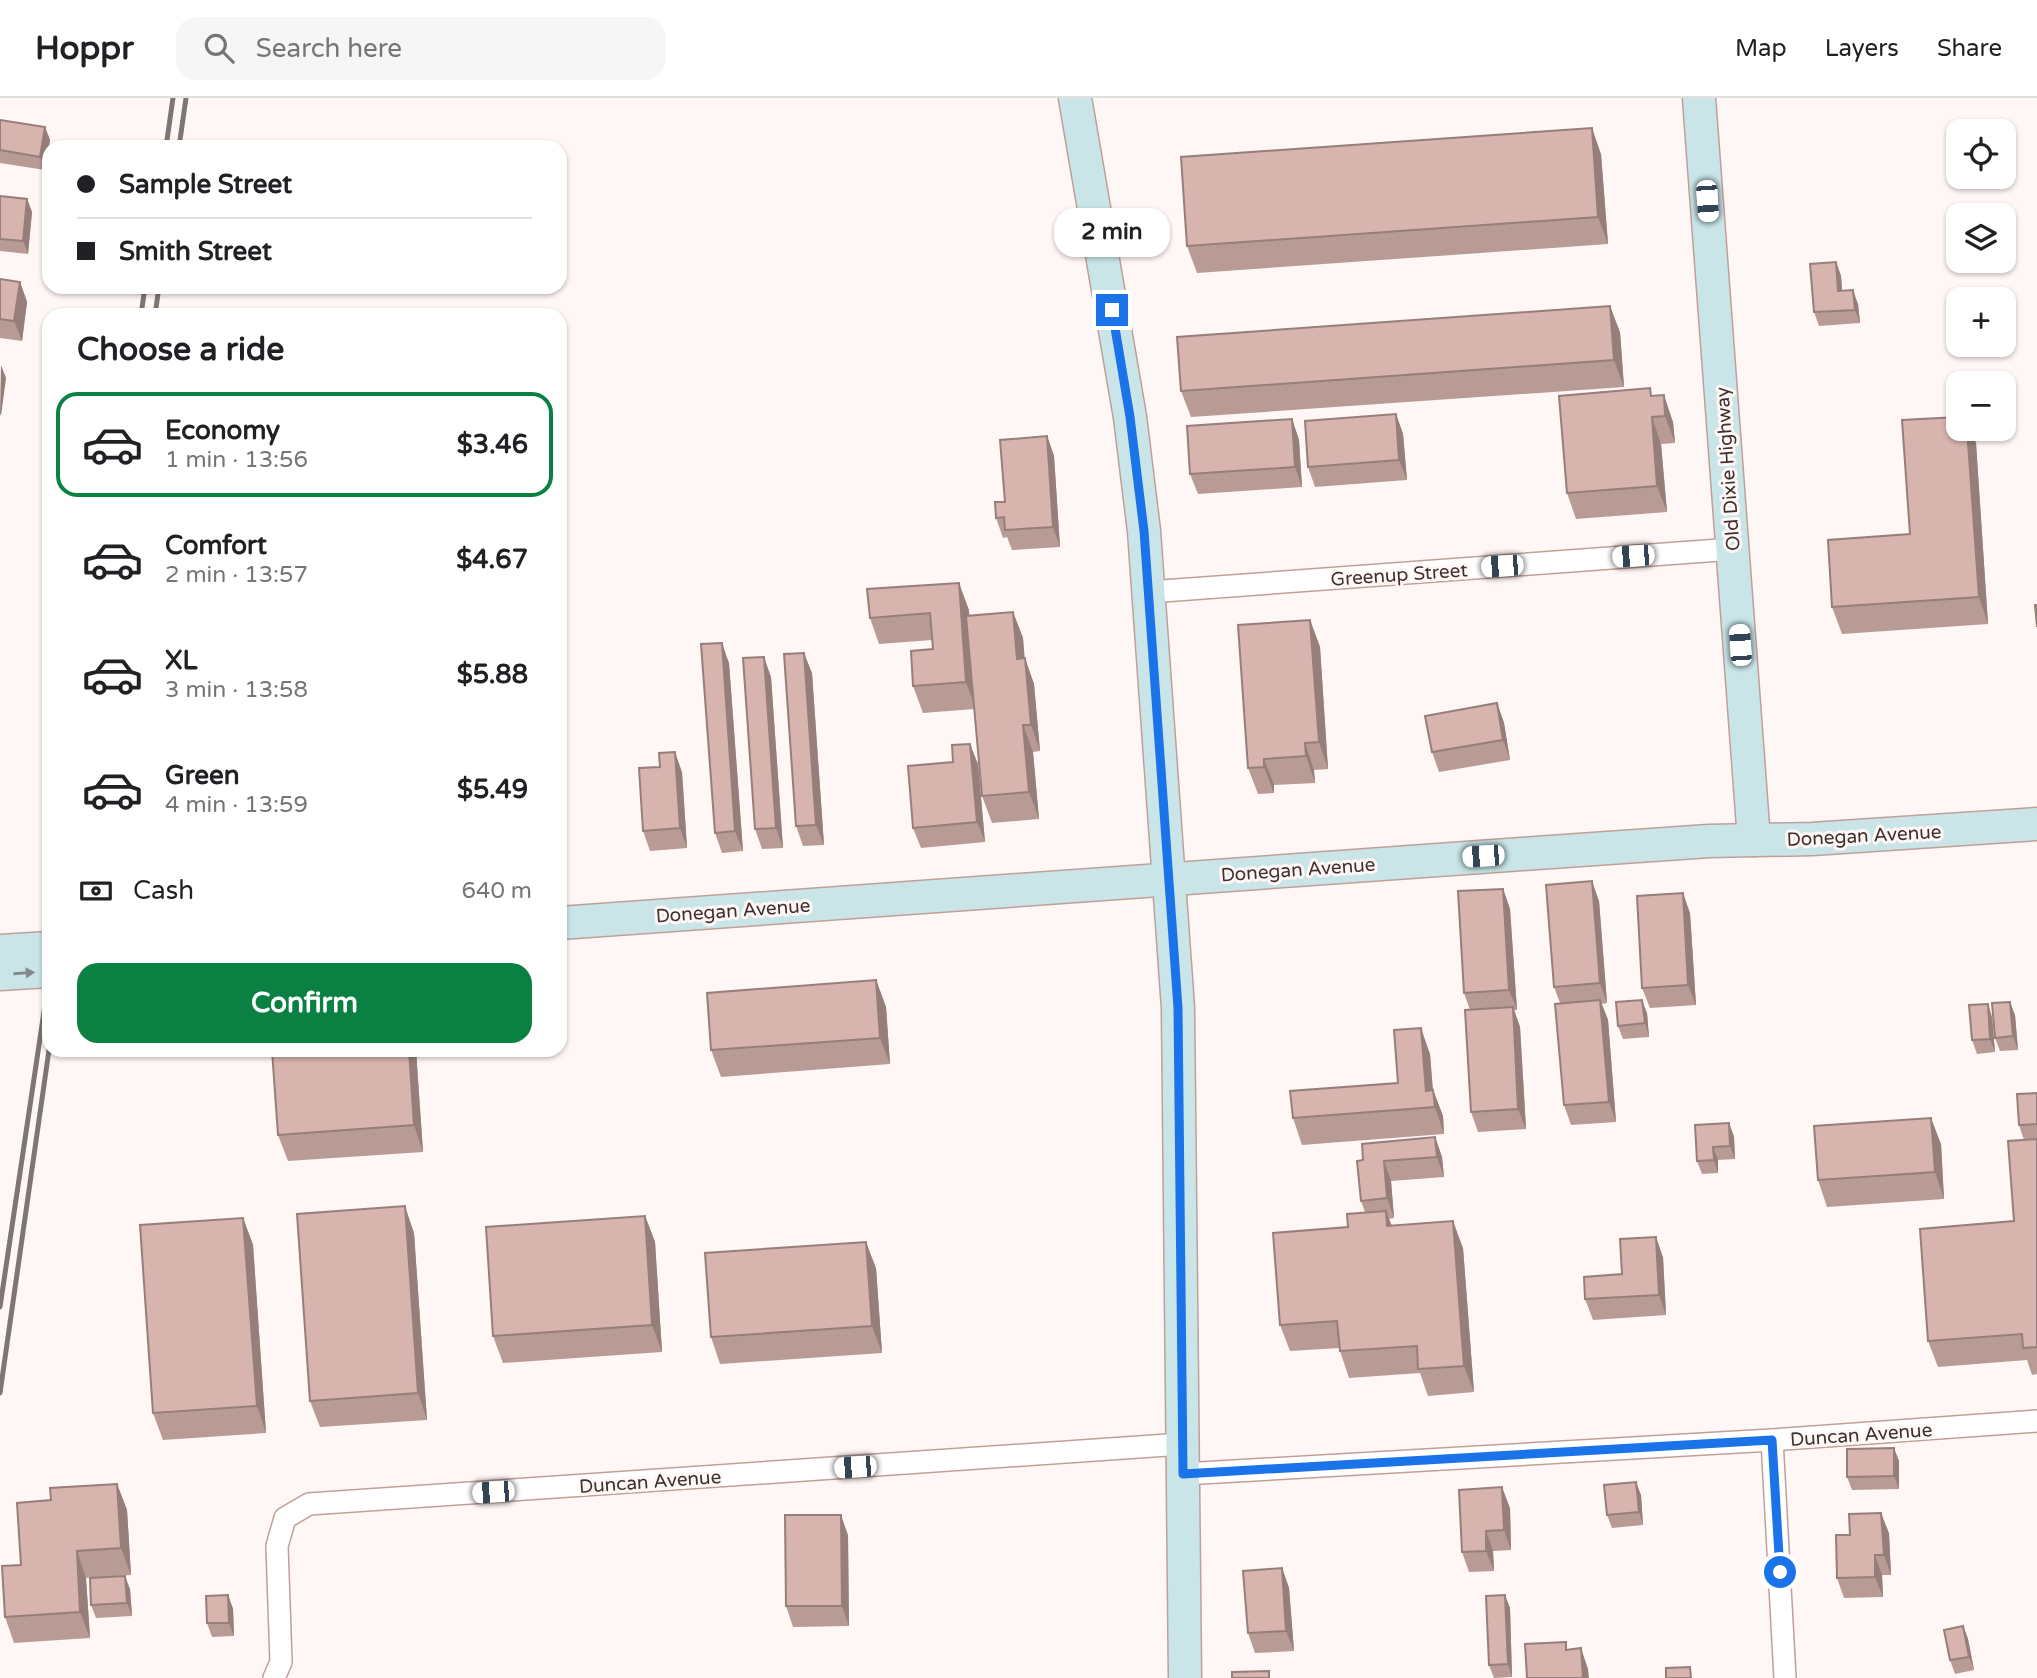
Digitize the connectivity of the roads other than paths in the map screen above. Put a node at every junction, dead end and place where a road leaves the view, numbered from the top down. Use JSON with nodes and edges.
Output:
{"nodes":[{"id":1,"x":1075,"y":98,"type":"edge"},
{"id":2,"x":1699,"y":98,"type":"edge"},
{"id":3,"x":1733,"y":549,"type":"junction"},
{"id":4,"x":1149,"y":592,"type":"junction"},
{"id":5,"x":2037,"y":824,"type":"edge"},
{"id":6,"x":1754,"y":840,"type":"junction"},
{"id":7,"x":1168,"y":879,"type":"junction"},
{"id":8,"x":567,"y":922,"type":"edge"},
{"id":9,"x":42,"y":948,"type":"edge"},
{"id":10,"x":0,"y":951,"type":"edge"},
{"id":11,"x":42,"y":971,"type":"edge"},
{"id":12,"x":0,"y":974,"type":"edge"},
{"id":13,"x":2037,"y":1421,"type":"edge"},
{"id":14,"x":1772,"y":1440,"type":"junction"},
{"id":15,"x":1182,"y":1459,"type":"junction"},
{"id":16,"x":274,"y":1678,"type":"edge"},
{"id":17,"x":1185,"y":1678,"type":"edge"},
{"id":18,"x":1785,"y":1678,"type":"edge"}],
"edges":[{"from":1,"to":4,"type":"street"},
{"from":2,"to":3,"type":"street","name":"Old Dixie Highway"},
{"from":3,"to":4,"type":"street","name":"Greenup Street"},
{"from":3,"to":6,"type":"street","name":"Old Dixie Highway"},
{"from":4,"to":7,"type":"street"},
{"from":5,"to":6,"type":"street","name":"Donegan Avenue"},
{"from":6,"to":7,"type":"street","name":"Donegan Avenue"},
{"from":7,"to":8,"type":"street","name":"Donegan Avenue"},
{"from":7,"to":15,"type":"street"},
{"from":9,"to":10,"type":"street"},
{"from":12,"to":11,"type":"street","one_way":true},
{"from":13,"to":14,"type":"street","name":"Duncan Avenue"},
{"from":14,"to":15,"type":"street","name":"Duncan Avenue"},
{"from":14,"to":18,"type":"street"},
{"from":15,"to":16,"type":"street","name":"Duncan Avenue"},
{"from":15,"to":17,"type":"street"}]}
